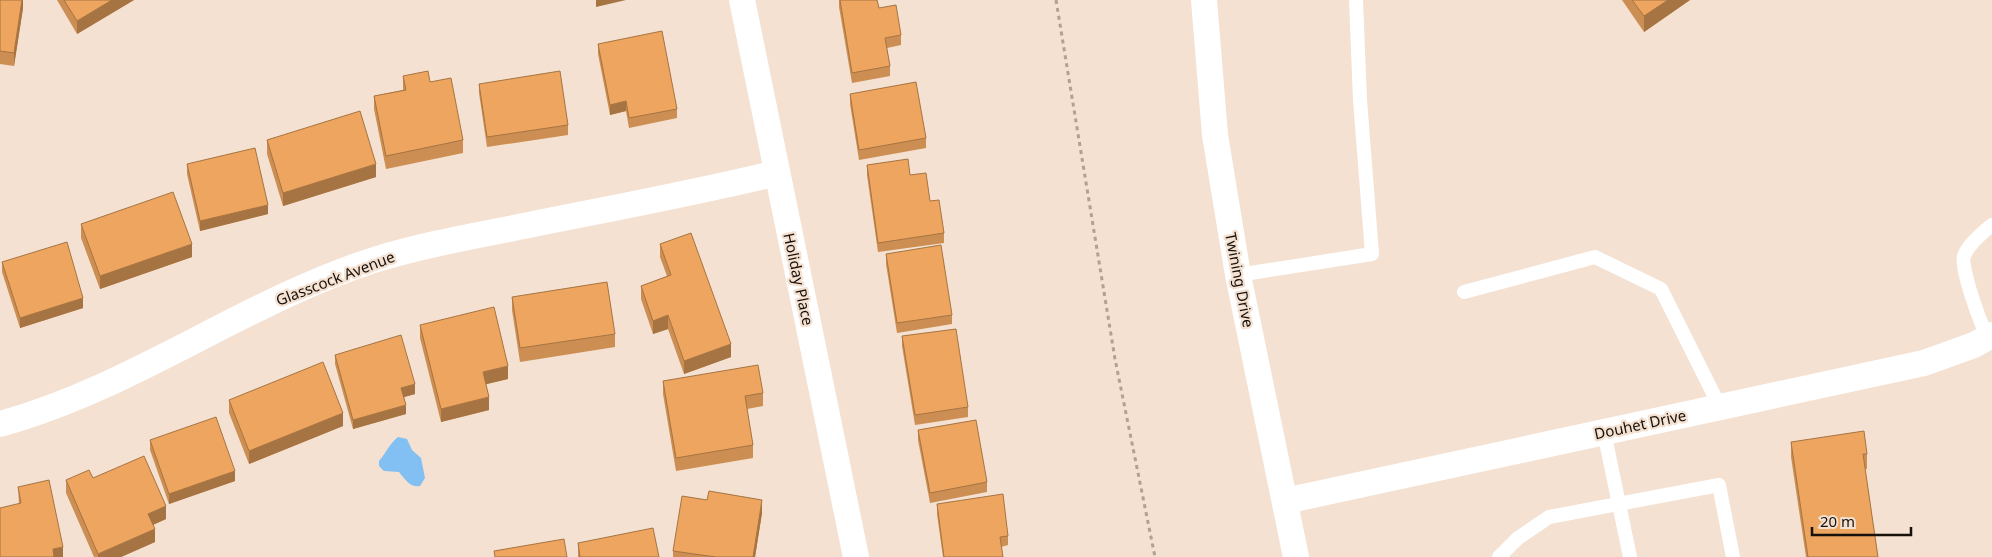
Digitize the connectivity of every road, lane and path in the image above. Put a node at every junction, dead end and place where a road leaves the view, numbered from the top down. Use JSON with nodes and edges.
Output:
{"nodes":[{"id":1,"x":742,"y":0,"type":"edge"},
{"id":2,"x":1056,"y":0,"type":"edge"},
{"id":3,"x":1204,"y":0,"type":"edge"},
{"id":4,"x":1356,"y":0,"type":"edge"},
{"id":5,"x":777,"y":173,"type":"junction"},
{"id":6,"x":1992,"y":225,"type":"edge"},
{"id":7,"x":1238,"y":275,"type":"junction"},
{"id":8,"x":1464,"y":292,"type":"dead end"},
{"id":9,"x":1991,"y":338,"type":"edge"},
{"id":10,"x":1720,"y":407,"type":"junction"},
{"id":11,"x":0,"y":424,"type":"edge"},
{"id":12,"x":1604,"y":432,"type":"junction"},
{"id":13,"x":1285,"y":501,"type":"junction"},
{"id":14,"x":1619,"y":502,"type":"junction"},
{"id":15,"x":856,"y":557,"type":"edge"},
{"id":16,"x":1155,"y":557,"type":"edge"},
{"id":17,"x":1296,"y":557,"type":"edge"},
{"id":18,"x":1499,"y":557,"type":"edge"},
{"id":19,"x":1630,"y":557,"type":"edge"},
{"id":20,"x":1733,"y":557,"type":"edge"}],
"edges":[{"from":1,"to":5,"type":"street","name":"Holiday Place"},
{"from":2,"to":16,"type":"path"},
{"from":3,"to":7,"type":"street","name":"Twining Drive"},
{"from":4,"to":7,"type":"lane"},
{"from":5,"to":11,"type":"street","name":"Glasscock Avenue"},
{"from":5,"to":15,"type":"street","name":"Holiday Place"},
{"from":6,"to":9,"type":"lane"},
{"from":7,"to":13,"type":"street","name":"Twining Drive"},
{"from":8,"to":10,"type":"lane"},
{"from":9,"to":10,"type":"street","name":"Douhet Drive"},
{"from":10,"to":12,"type":"street","name":"Douhet Drive"},
{"from":12,"to":13,"type":"street","name":"Douhet Drive"},
{"from":12,"to":14,"type":"lane"},
{"from":13,"to":17,"type":"street","name":"Twining Drive"},
{"from":14,"to":18,"type":"lane"},
{"from":14,"to":19,"type":"lane"},
{"from":14,"to":20,"type":"lane"}]}
